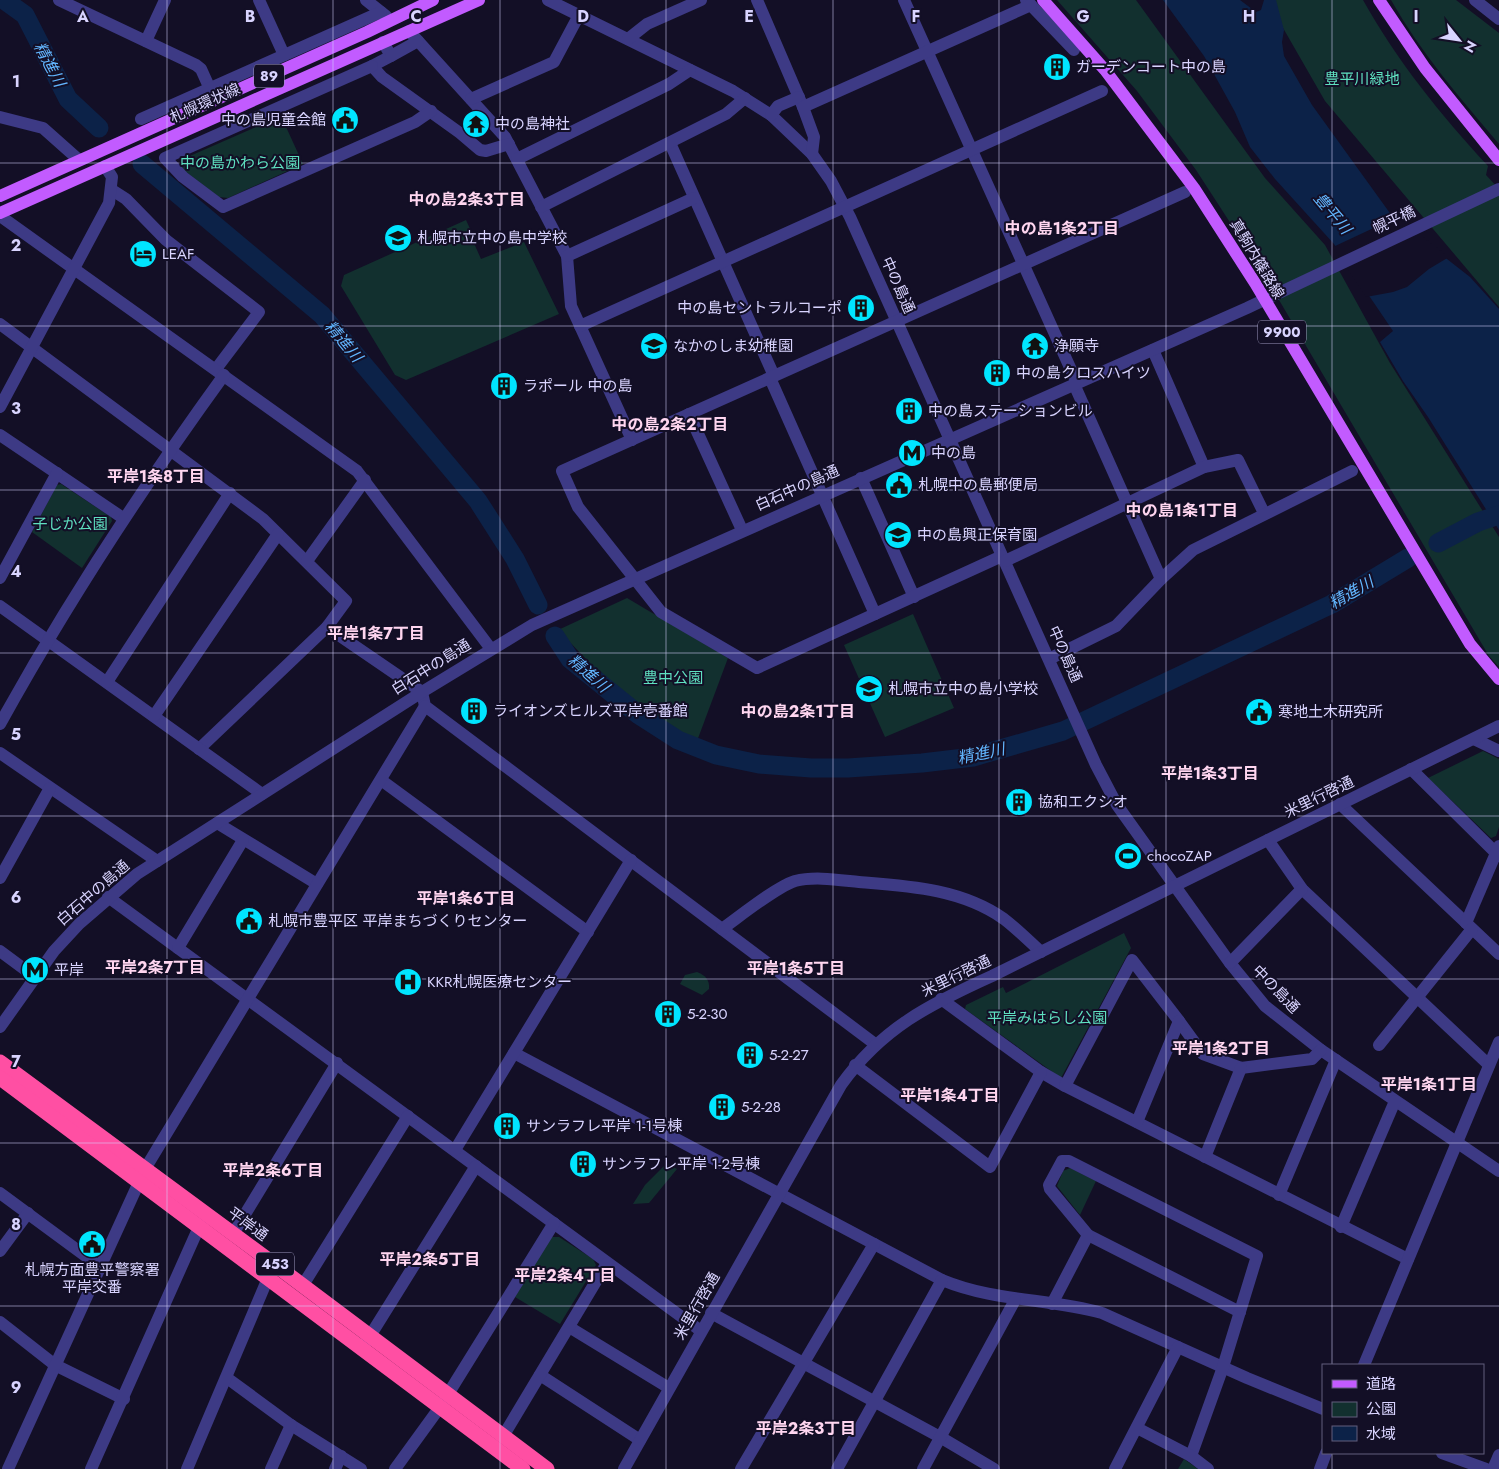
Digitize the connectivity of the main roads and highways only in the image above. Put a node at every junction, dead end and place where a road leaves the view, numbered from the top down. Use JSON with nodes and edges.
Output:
{"nodes":[{"id":1,"x":433,"y":0,"type":"edge"},
{"id":2,"x":479,"y":0,"type":"edge"},
{"id":3,"x":1379,"y":0,"type":"edge"},
{"id":4,"x":1034,"y":2,"type":"edge"},
{"id":5,"x":1499,"y":160,"type":"edge"},
{"id":6,"x":0,"y":196,"type":"edge"},
{"id":7,"x":0,"y":215,"type":"edge"},
{"id":8,"x":1499,"y":679,"type":"edge"},
{"id":9,"x":0,"y":1062,"type":"edge"},
{"id":10,"x":0,"y":1078,"type":"edge"},
{"id":11,"x":142,"y":1175,"type":"junction"},
{"id":12,"x":204,"y":1222,"type":"junction"},
{"id":13,"x":273,"y":1272,"type":"junction"},
{"id":14,"x":366,"y":1342,"type":"junction"},
{"id":15,"x":500,"y":1442,"type":"junction"},
{"id":16,"x":523,"y":1469,"type":"edge"},
{"id":17,"x":547,"y":1469,"type":"edge"}],
"edges":[{"from":1,"to":6,"type":"main road","name":"札幌環状線","number":"89"},
{"from":2,"to":7,"type":"main road","name":"札幌環状線","number":"89"},
{"from":3,"to":5,"type":"main road"},
{"from":4,"to":8,"type":"main road","name":"真駒内篠路線","number":"9900"},
{"from":9,"to":11,"type":"highway","name":"平岸通","number":"453"},
{"from":10,"to":11,"type":"highway","name":"平岸通","number":"453"},
{"from":11,"to":12,"type":"highway","name":"平岸通","number":"453"},
{"from":12,"to":13,"type":"highway","name":"平岸通","number":"453"},
{"from":12,"to":13,"type":"highway","name":"平岸通","number":"453"},
{"from":13,"to":14,"type":"highway","name":"平岸通","number":"453"},
{"from":13,"to":14,"type":"highway","name":"平岸通","number":"453"},
{"from":14,"to":15,"type":"highway","name":"平岸通","number":"453"},
{"from":15,"to":16,"type":"highway","name":"平岸通","number":"453"},
{"from":15,"to":17,"type":"highway","name":"平岸通","number":"453"}]}
